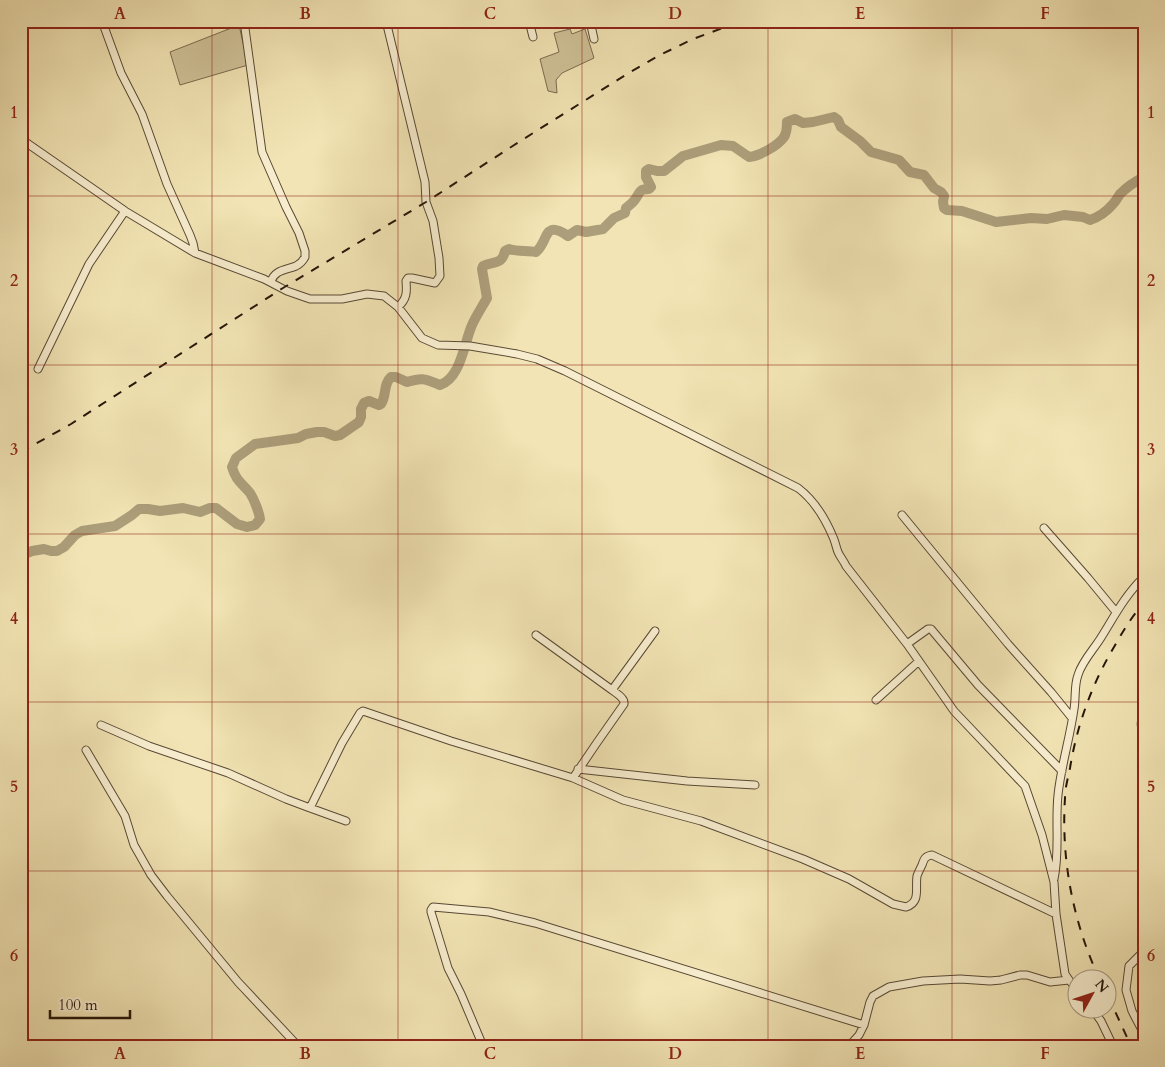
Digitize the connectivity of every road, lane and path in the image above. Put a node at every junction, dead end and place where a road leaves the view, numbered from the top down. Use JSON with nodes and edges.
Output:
{"nodes":[{"id":1,"x":102,"y":21,"type":"edge"},
{"id":2,"x":244,"y":21,"type":"edge"},
{"id":3,"x":386,"y":21,"type":"edge"},
{"id":4,"x":529,"y":21,"type":"edge"},
{"id":5,"x":590,"y":21,"type":"edge"},
{"id":6,"x":533,"y":37,"type":"dead end"},
{"id":7,"x":594,"y":39,"type":"dead end"},
{"id":8,"x":21,"y":139,"type":"edge"},
{"id":9,"x":125,"y":211,"type":"junction"},
{"id":10,"x":194,"y":253,"type":"junction"},
{"id":11,"x":271,"y":282,"type":"junction"},
{"id":12,"x":398,"y":308,"type":"junction"},
{"id":13,"x":38,"y":369,"type":"dead end"},
{"id":14,"x":902,"y":515,"type":"dead end"},
{"id":15,"x":1044,"y":528,"type":"dead end"},
{"id":16,"x":1144,"y":577,"type":"edge"},
{"id":17,"x":1116,"y":612,"type":"junction"},
{"id":18,"x":655,"y":631,"type":"dead end"},
{"id":19,"x":536,"y":635,"type":"dead end"},
{"id":20,"x":907,"y":644,"type":"junction"},
{"id":21,"x":919,"y":661,"type":"junction"},
{"id":22,"x":612,"y":690,"type":"junction"},
{"id":23,"x":876,"y":700,"type":"dead end"},
{"id":24,"x":1144,"y":716,"type":"edge"},
{"id":25,"x":1072,"y":718,"type":"junction"},
{"id":26,"x":101,"y":725,"type":"dead end"},
{"id":27,"x":1144,"y":732,"type":"edge"},
{"id":28,"x":86,"y":750,"type":"dead end"},
{"id":29,"x":578,"y":769,"type":"junction"},
{"id":30,"x":1062,"y":771,"type":"junction"},
{"id":31,"x":573,"y":778,"type":"junction"},
{"id":32,"x":755,"y":785,"type":"dead end"},
{"id":33,"x":310,"y":808,"type":"junction"},
{"id":34,"x":346,"y":821,"type":"dead end"},
{"id":35,"x":1054,"y":882,"type":"junction"},
{"id":36,"x":1056,"y":914,"type":"junction"},
{"id":37,"x":1144,"y":951,"type":"edge"},
{"id":38,"x":1068,"y":978,"type":"edge"},
{"id":39,"x":1068,"y":980,"type":"edge"},
{"id":40,"x":1100,"y":1020,"type":"edge"},
{"id":41,"x":864,"y":1025,"type":"junction"},
{"id":42,"x":1144,"y":1034,"type":"edge"},
{"id":43,"x":298,"y":1046,"type":"edge"},
{"id":44,"x":483,"y":1046,"type":"edge"},
{"id":45,"x":849,"y":1046,"type":"edge"},
{"id":46,"x":1113,"y":1046,"type":"edge"}],
"edges":[{"from":1,"to":10,"type":"street"},
{"from":2,"to":11,"type":"street"},
{"from":3,"to":12,"type":"street"},
{"from":4,"to":6,"type":"street"},
{"from":5,"to":7,"type":"street"},
{"from":8,"to":9,"type":"street"},
{"from":9,"to":10,"type":"street"},
{"from":9,"to":13,"type":"street"},
{"from":10,"to":11,"type":"street"},
{"from":11,"to":12,"type":"street"},
{"from":12,"to":20,"type":"street"},
{"from":14,"to":25,"type":"street"},
{"from":15,"to":17,"type":"street"},
{"from":16,"to":17,"type":"street"},
{"from":17,"to":25,"type":"street"},
{"from":18,"to":22,"type":"street"},
{"from":19,"to":22,"type":"street"},
{"from":20,"to":21,"type":"street"},
{"from":20,"to":30,"type":"street"},
{"from":21,"to":23,"type":"street"},
{"from":21,"to":35,"type":"street"},
{"from":22,"to":29,"type":"street"},
{"from":24,"to":27,"type":"street"},
{"from":25,"to":30,"type":"street"},
{"from":26,"to":33,"type":"street"},
{"from":28,"to":43,"type":"street"},
{"from":29,"to":31,"type":"street"},
{"from":29,"to":32,"type":"street"},
{"from":30,"to":35,"type":"street"},
{"from":31,"to":33,"type":"street"},
{"from":31,"to":36,"type":"street"},
{"from":33,"to":34,"type":"street"},
{"from":35,"to":36,"type":"street"},
{"from":36,"to":38,"type":"street"},
{"from":37,"to":42,"type":"street"},
{"from":39,"to":41,"type":"street"},
{"from":40,"to":46,"type":"street"},
{"from":41,"to":44,"type":"street"},
{"from":41,"to":45,"type":"street"}]}
